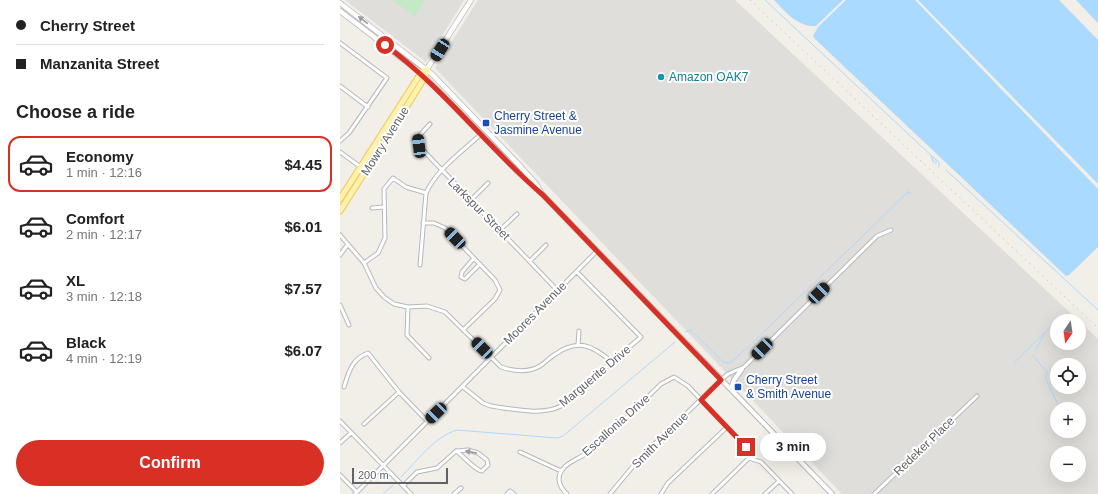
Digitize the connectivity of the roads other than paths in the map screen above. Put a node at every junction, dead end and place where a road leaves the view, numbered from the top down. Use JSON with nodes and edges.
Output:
{"nodes":[{"id":1,"x":472,"y":0,"type":"edge"},
{"id":2,"x":341,"y":4,"type":"edge"},
{"id":3,"x":340,"y":11,"type":"edge"},
{"id":4,"x":340,"y":43,"type":"edge"},
{"id":5,"x":427,"y":69,"type":"junction"},
{"id":6,"x":423,"y":75,"type":"junction"},
{"id":7,"x":340,"y":87,"type":"edge"},
{"id":8,"x":368,"y":107,"type":"junction"},
{"id":9,"x":430,"y":124,"type":"dead end"},
{"id":10,"x":486,"y":130,"type":"junction"},
{"id":11,"x":481,"y":134,"type":"junction"},
{"id":12,"x":340,"y":141,"type":"edge"},
{"id":13,"x":340,"y":152,"type":"edge"},
{"id":14,"x":360,"y":168,"type":"junction"},
{"id":15,"x":366,"y":171,"type":"junction"},
{"id":16,"x":441,"y":171,"type":"junction"},
{"id":17,"x":488,"y":183,"type":"dead end"},
{"id":18,"x":426,"y":193,"type":"junction"},
{"id":19,"x":542,"y":194,"type":"junction"},
{"id":20,"x":340,"y":199,"type":"edge"},
{"id":21,"x":471,"y":200,"type":"junction"},
{"id":22,"x":384,"y":207,"type":"junction"},
{"id":23,"x":372,"y":208,"type":"dead end"},
{"id":24,"x":340,"y":211,"type":"edge"},
{"id":25,"x":517,"y":214,"type":"dead end"},
{"id":26,"x":423,"y":223,"type":"junction"},
{"id":27,"x":500,"y":230,"type":"junction"},
{"id":28,"x":891,"y":230,"type":"dead end"},
{"id":29,"x":340,"y":235,"type":"edge"},
{"id":30,"x":348,"y":244,"type":"junction"},
{"id":31,"x":546,"y":245,"type":"dead end"},
{"id":32,"x":597,"y":251,"type":"junction"},
{"id":33,"x":340,"y":255,"type":"edge"},
{"id":34,"x":474,"y":258,"type":"junction"},
{"id":35,"x":530,"y":261,"type":"junction"},
{"id":36,"x":364,"y":263,"type":"junction"},
{"id":37,"x":480,"y":264,"type":"junction"},
{"id":38,"x":420,"y":265,"type":"dead end"},
{"id":39,"x":577,"y":272,"type":"junction"},
{"id":40,"x":558,"y":291,"type":"junction"},
{"id":41,"x":340,"y":305,"type":"edge"},
{"id":42,"x":408,"y":307,"type":"junction"},
{"id":43,"x":348,"y":325,"type":"dead end"},
{"id":44,"x":463,"y":330,"type":"junction"},
{"id":45,"x":578,"y":332,"type":"dead end"},
{"id":46,"x":578,"y":345,"type":"junction"},
{"id":47,"x":429,"y":358,"type":"dead end"},
{"id":48,"x":491,"y":358,"type":"junction"},
{"id":49,"x":612,"y":362,"type":"junction"},
{"id":50,"x":742,"y":369,"type":"junction"},
{"id":51,"x":721,"y":380,"type":"junction"},
{"id":52,"x":344,"y":387,"type":"dead end"},
{"id":53,"x":463,"y":387,"type":"junction"},
{"id":54,"x":731,"y":389,"type":"junction"},
{"id":55,"x":399,"y":392,"type":"junction"},
{"id":56,"x":977,"y":396,"type":"dead end"},
{"id":57,"x":701,"y":400,"type":"junction"},
{"id":58,"x":340,"y":421,"type":"edge"},
{"id":59,"x":427,"y":421,"type":"junction"},
{"id":60,"x":364,"y":424,"type":"dead end"},
{"id":61,"x":727,"y":428,"type":"junction"},
{"id":62,"x":351,"y":432,"type":"junction"},
{"id":63,"x":340,"y":443,"type":"edge"},
{"id":64,"x":456,"y":451,"type":"junction"},
{"id":65,"x":520,"y":452,"type":"dead end"},
{"id":66,"x":749,"y":458,"type":"junction"},
{"id":67,"x":383,"y":466,"type":"junction"},
{"id":68,"x":560,"y":471,"type":"junction"},
{"id":69,"x":340,"y":475,"type":"edge"},
{"id":70,"x":779,"y":481,"type":"junction"},
{"id":71,"x":403,"y":486,"type":"junction"},
{"id":72,"x":461,"y":488,"type":"dead end"},
{"id":73,"x":356,"y":493,"type":"edge"},
{"id":74,"x":411,"y":494,"type":"edge"},
{"id":75,"x":454,"y":494,"type":"edge"},
{"id":76,"x":507,"y":494,"type":"edge"},
{"id":77,"x":514,"y":494,"type":"edge"},
{"id":78,"x":567,"y":494,"type":"edge"},
{"id":79,"x":610,"y":494,"type":"edge"},
{"id":80,"x":661,"y":494,"type":"edge"},
{"id":81,"x":712,"y":494,"type":"edge"},
{"id":82,"x":766,"y":494,"type":"edge"},
{"id":83,"x":792,"y":494,"type":"edge"},
{"id":84,"x":832,"y":494,"type":"edge"},
{"id":85,"x":874,"y":494,"type":"edge"}],
"edges":[{"from":1,"to":5,"type":"main road","name":"Mowry Avenue"},
{"from":5,"to":2,"type":"main road","one_way":true},
{"from":3,"to":6,"type":"main road"},
{"from":4,"to":8,"type":"street"},
{"from":5,"to":6,"type":"main road","name":"Mowry Avenue"},
{"from":5,"to":10,"type":"main road"},
{"from":6,"to":11,"type":"main road"},
{"from":6,"to":14,"type":"main road","name":"Mowry Avenue"},
{"from":6,"to":15,"type":"main road","name":"Mowry Avenue"},
{"from":7,"to":8,"type":"street"},
{"from":8,"to":12,"type":"street"},
{"from":9,"to":16,"type":"street","name":"Larkspur Street"},
{"from":10,"to":11,"type":"street"},
{"from":10,"to":19,"type":"main road"},
{"from":11,"to":16,"type":"street"},
{"from":11,"to":19,"type":"main road"},
{"from":13,"to":14,"type":"street"},
{"from":14,"to":15,"type":"street"},
{"from":14,"to":20,"type":"main road","name":"Mowry Avenue"},
{"from":15,"to":24,"type":"main road","name":"Mowry Avenue"},
{"from":16,"to":18,"type":"street"},
{"from":16,"to":21,"type":"street","name":"Larkspur Street"},
{"from":17,"to":21,"type":"street"},
{"from":18,"to":22,"type":"street"},
{"from":18,"to":26,"type":"street"},
{"from":19,"to":32,"type":"street"},
{"from":21,"to":27,"type":"street","name":"Larkspur Street"},
{"from":22,"to":23,"type":"street"},
{"from":22,"to":36,"type":"street"},
{"from":25,"to":27,"type":"street"},
{"from":26,"to":34,"type":"street"},
{"from":26,"to":38,"type":"street"},
{"from":27,"to":35,"type":"street","name":"Larkspur Street"},
{"from":28,"to":50,"type":"street","name":"Smith Avenue"},
{"from":29,"to":30,"type":"street"},
{"from":30,"to":33,"type":"street"},
{"from":30,"to":36,"type":"street"},
{"from":31,"to":35,"type":"street"},
{"from":32,"to":39,"type":"street","name":"Moores Avenue"},
{"from":32,"to":51,"type":"street"},
{"from":34,"to":37,"type":"street"},
{"from":34,"to":37,"type":"street"},
{"from":35,"to":40,"type":"street","name":"Larkspur Street"},
{"from":36,"to":42,"type":"street"},
{"from":37,"to":44,"type":"street"},
{"from":39,"to":40,"type":"street","name":"Moores Avenue"},
{"from":39,"to":49,"type":"street","name":"Marguerite Drive"},
{"from":40,"to":48,"type":"street","name":"Moores Avenue"},
{"from":41,"to":43,"type":"street"},
{"from":42,"to":44,"type":"street"},
{"from":42,"to":47,"type":"street"},
{"from":44,"to":48,"type":"street"},
{"from":45,"to":46,"type":"street"},
{"from":46,"to":48,"type":"street"},
{"from":46,"to":49,"type":"street"},
{"from":48,"to":53,"type":"street","name":"Moores Avenue"},
{"from":49,"to":53,"type":"street","name":"Marguerite Drive"},
{"from":50,"to":51,"type":"street","name":"Smith Avenue"},
{"from":50,"to":54,"type":"street"},
{"from":51,"to":54,"type":"street"},
{"from":51,"to":57,"type":"street","name":"Smith Avenue"},
{"from":52,"to":55,"type":"street"},
{"from":53,"to":59,"type":"street","name":"Moores Avenue"},
{"from":54,"to":84,"type":"street"},
{"from":55,"to":59,"type":"street"},
{"from":55,"to":60,"type":"street"},
{"from":56,"to":85,"type":"street","name":"Redeker Place"},
{"from":57,"to":61,"type":"street"},
{"from":57,"to":68,"type":"street","name":"Escallonia Drive"},
{"from":57,"to":79,"type":"street","name":"Smith Avenue"},
{"from":58,"to":62,"type":"street"},
{"from":59,"to":67,"type":"street","name":"Moores Avenue"},
{"from":61,"to":66,"type":"street"},
{"from":61,"to":80,"type":"street"},
{"from":62,"to":63,"type":"street"},
{"from":62,"to":67,"type":"street"},
{"from":64,"to":64,"type":"street","one_way":true},
{"from":64,"to":71,"type":"street"},
{"from":65,"to":68,"type":"street"},
{"from":66,"to":70,"type":"street"},
{"from":66,"to":81,"type":"street"},
{"from":67,"to":71,"type":"street"},
{"from":67,"to":73,"type":"street","name":"Moores Avenue"},
{"from":68,"to":78,"type":"street"},
{"from":69,"to":73,"type":"street"},
{"from":70,"to":82,"type":"street"},
{"from":70,"to":83,"type":"street"},
{"from":71,"to":74,"type":"street"},
{"from":72,"to":75,"type":"street"},
{"from":76,"to":77,"type":"street"}]}
